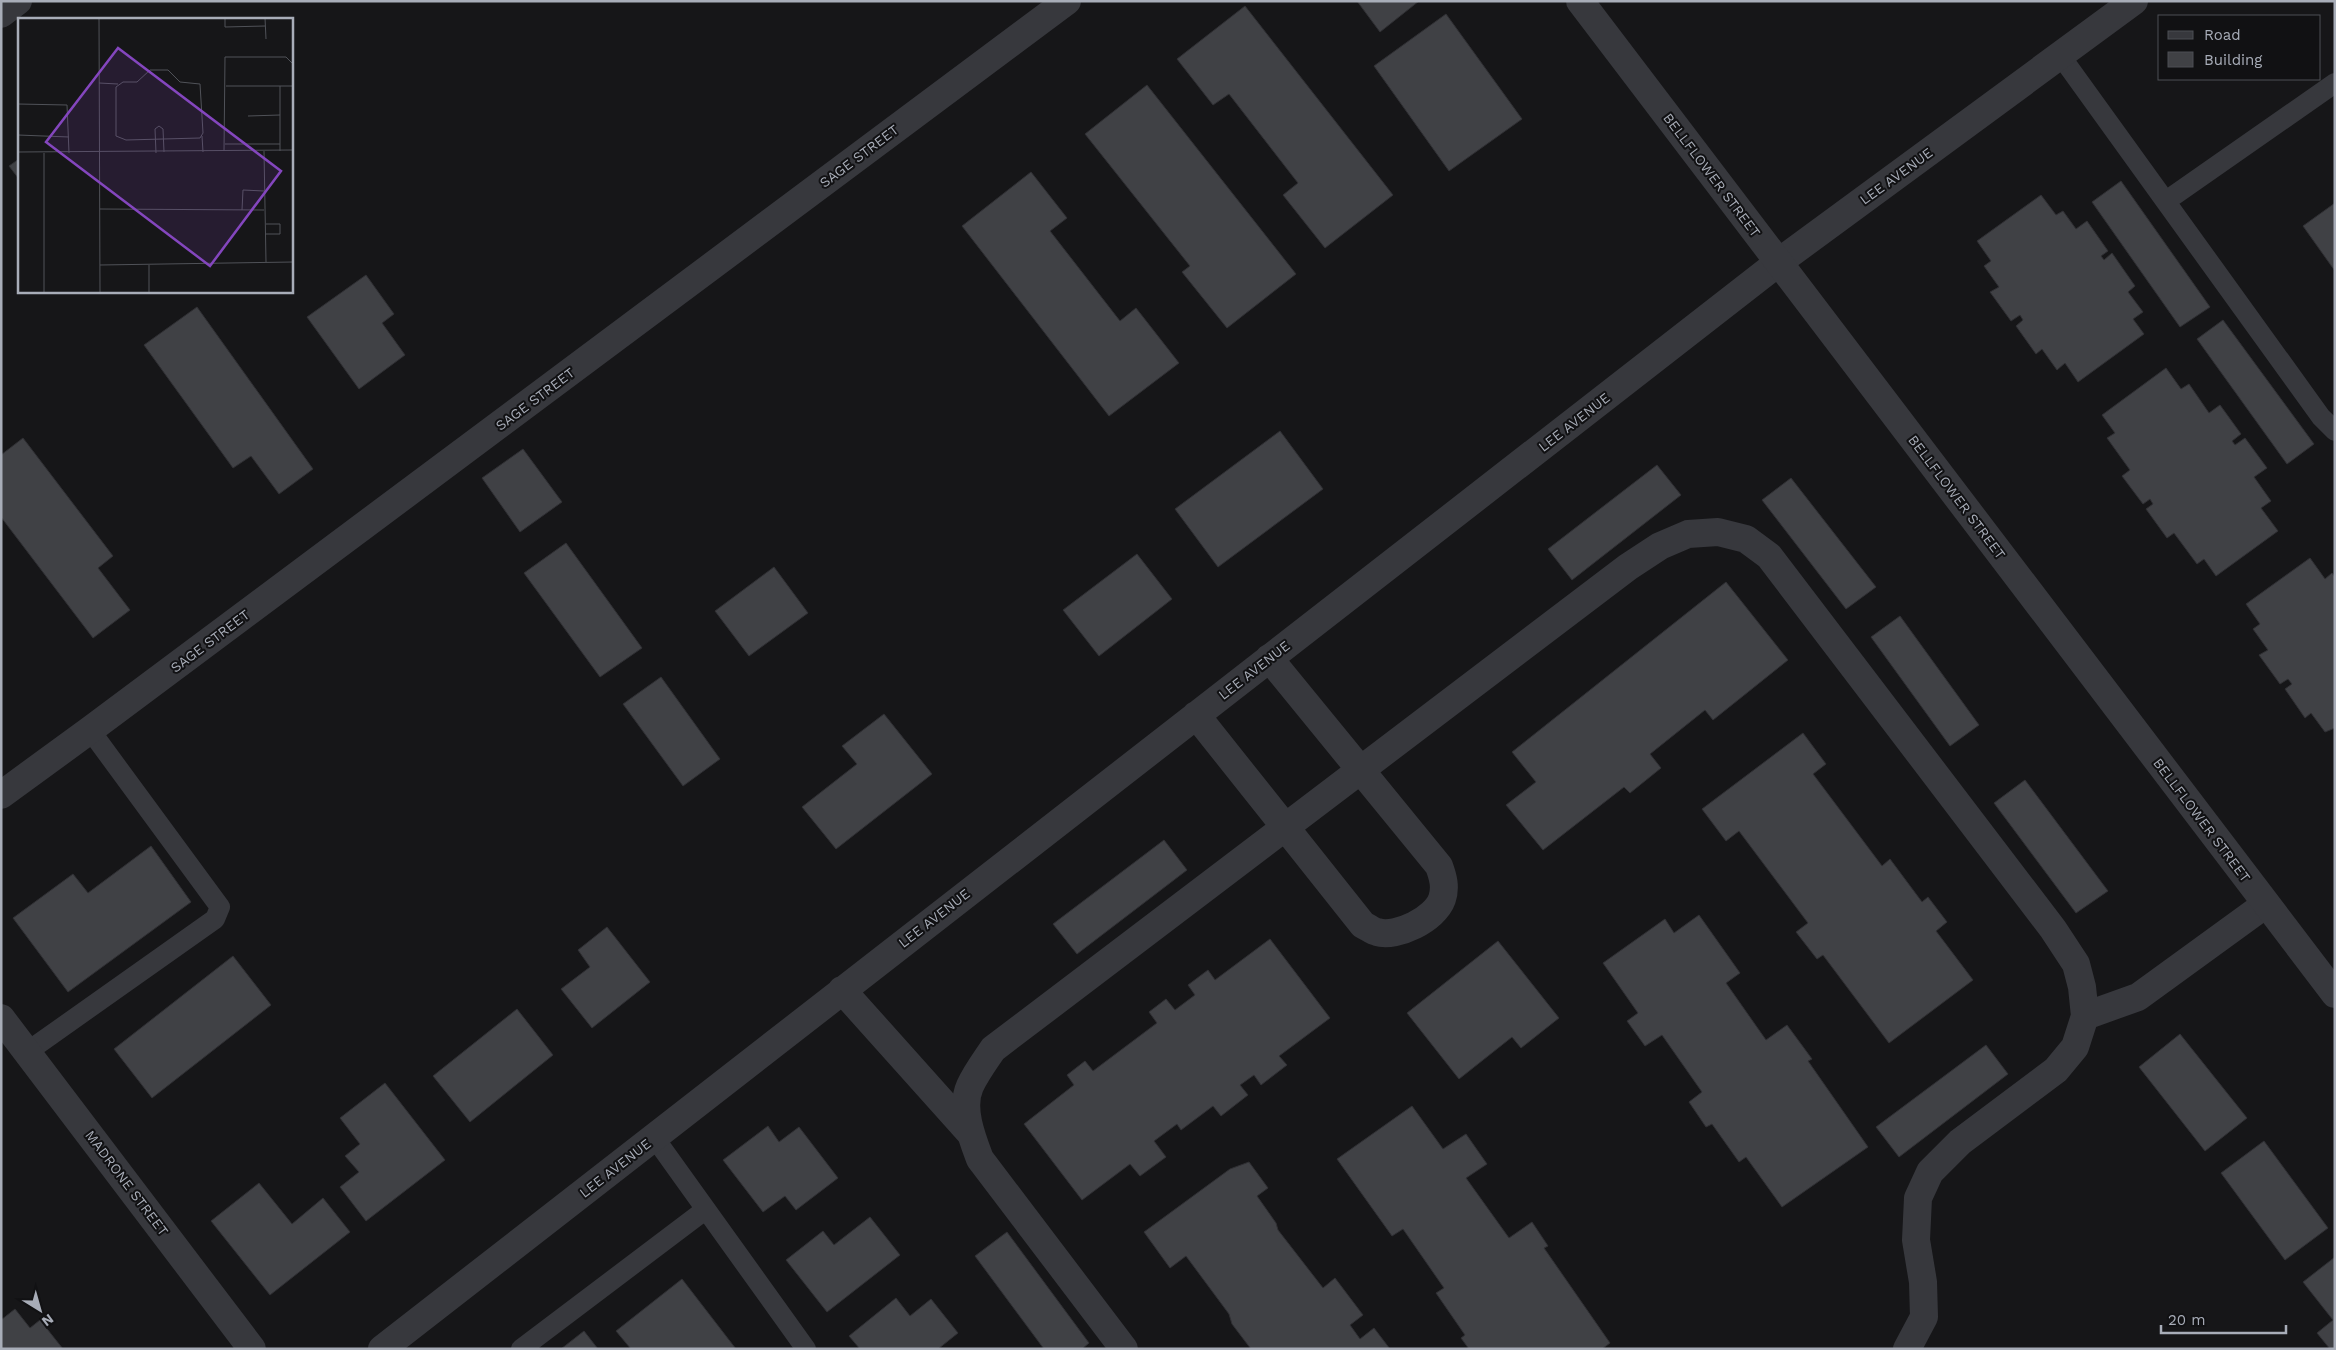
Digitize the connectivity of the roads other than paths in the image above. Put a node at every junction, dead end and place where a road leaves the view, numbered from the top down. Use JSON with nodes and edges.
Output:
{"nodes":[{"id":1,"x":18,"y":1,"type":"edge"},
{"id":2,"x":1067,"y":1,"type":"edge"},
{"id":3,"x":1580,"y":1,"type":"edge"},
{"id":4,"x":2134,"y":1,"type":"edge"},
{"id":5,"x":1,"y":14,"type":"edge"},
{"id":6,"x":2060,"y":55,"type":"junction"},
{"id":7,"x":2335,"y":83,"type":"edge"},
{"id":8,"x":2166,"y":201,"type":"junction"},
{"id":9,"x":1779,"y":262,"type":"junction"},
{"id":10,"x":2335,"y":431,"type":"edge"},
{"id":11,"x":1269,"y":658,"type":"junction"},
{"id":12,"x":1196,"y":715,"type":"junction"},
{"id":13,"x":90,"y":730,"type":"junction"},
{"id":14,"x":1362,"y":771,"type":"junction"},
{"id":15,"x":1,"y":794,"type":"edge"},
{"id":16,"x":1286,"y":827,"type":"junction"},
{"id":17,"x":2266,"y":904,"type":"junction"},
{"id":18,"x":842,"y":990,"type":"junction"},
{"id":19,"x":2335,"y":994,"type":"edge"},
{"id":20,"x":2085,"y":1016,"type":"junction"},
{"id":21,"x":1,"y":1018,"type":"edge"},
{"id":22,"x":27,"y":1052,"type":"junction"},
{"id":23,"x":970,"y":1133,"type":"junction"},
{"id":24,"x":654,"y":1137,"type":"junction"},
{"id":25,"x":705,"y":1210,"type":"junction"},
{"id":26,"x":252,"y":1349,"type":"edge"},
{"id":27,"x":382,"y":1349,"type":"edge"},
{"id":28,"x":521,"y":1349,"type":"edge"},
{"id":29,"x":806,"y":1349,"type":"edge"},
{"id":30,"x":1124,"y":1349,"type":"edge"},
{"id":31,"x":1907,"y":1349,"type":"edge"}],
"edges":[{"from":1,"to":5,"type":"street"},
{"from":2,"to":13,"type":"street","name":"SAGE STREET"},
{"from":3,"to":9,"type":"street","name":"BELLFLOWER STREET"},
{"from":4,"to":6,"type":"street","name":"LEE AVENUE"},
{"from":6,"to":8,"type":"lane"},
{"from":6,"to":9,"type":"street","name":"LEE AVENUE"},
{"from":7,"to":8,"type":"lane"},
{"from":8,"to":10,"type":"lane"},
{"from":9,"to":11,"type":"street","name":"LEE AVENUE"},
{"from":9,"to":17,"type":"street","name":"BELLFLOWER STREET"},
{"from":11,"to":12,"type":"street","name":"LEE AVENUE"},
{"from":11,"to":14,"type":"street"},
{"from":12,"to":16,"type":"street"},
{"from":12,"to":18,"type":"street","name":"LEE AVENUE"},
{"from":13,"to":15,"type":"street","name":"SAGE STREET"},
{"from":13,"to":22,"type":"lane"},
{"from":14,"to":16,"type":"street"},
{"from":14,"to":16,"type":"street"},
{"from":14,"to":20,"type":"street"},
{"from":16,"to":23,"type":"street"},
{"from":17,"to":19,"type":"street","name":"BELLFLOWER STREET"},
{"from":17,"to":20,"type":"street"},
{"from":18,"to":23,"type":"street"},
{"from":18,"to":24,"type":"street","name":"LEE AVENUE"},
{"from":20,"to":31,"type":"street"},
{"from":21,"to":22,"type":"street","name":"MADRONE STREET"},
{"from":22,"to":26,"type":"street","name":"MADRONE STREET"},
{"from":23,"to":30,"type":"street"},
{"from":24,"to":25,"type":"lane"},
{"from":24,"to":27,"type":"street","name":"LEE AVENUE"},
{"from":25,"to":28,"type":"lane"},
{"from":25,"to":29,"type":"lane"}]}
